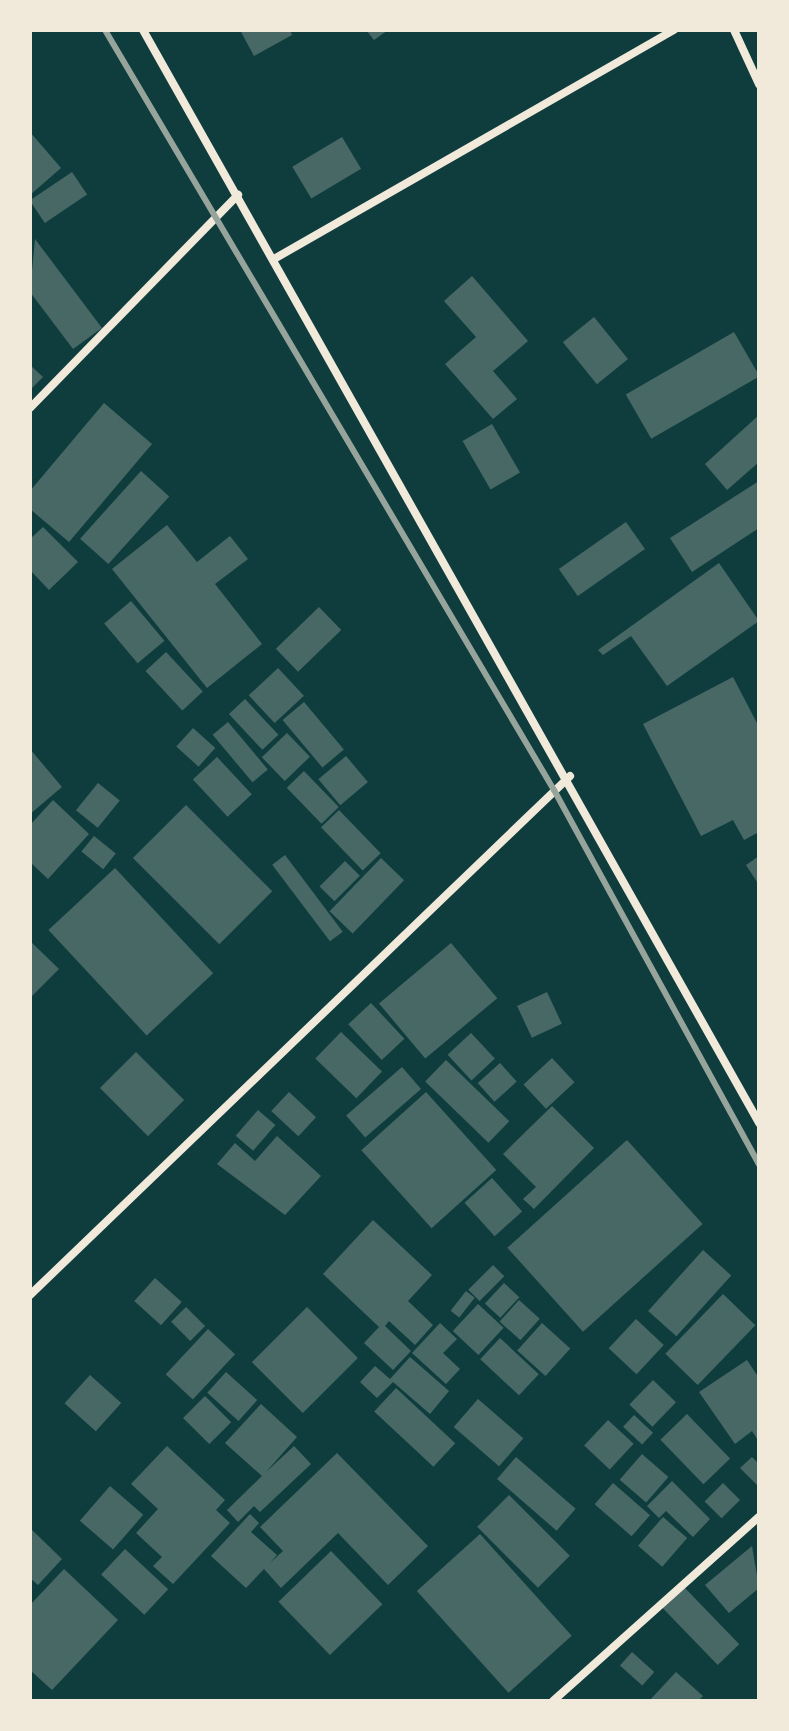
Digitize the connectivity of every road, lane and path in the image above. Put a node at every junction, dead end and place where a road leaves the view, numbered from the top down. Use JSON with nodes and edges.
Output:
{"nodes":[{"id":1,"x":143,"y":30,"type":"edge"},
{"id":2,"x":674,"y":30,"type":"edge"},
{"id":3,"x":734,"y":30,"type":"edge"},
{"id":4,"x":759,"y":84,"type":"edge"},
{"id":5,"x":238,"y":195,"type":"junction"},
{"id":6,"x":274,"y":259,"type":"junction"},
{"id":7,"x":30,"y":408,"type":"edge"},
{"id":8,"x":570,"y":776,"type":"junction"},
{"id":9,"x":759,"y":1123,"type":"edge"},
{"id":10,"x":30,"y":1295,"type":"edge"},
{"id":11,"x":759,"y":1517,"type":"edge"},
{"id":12,"x":553,"y":1701,"type":"edge"}],
"edges":[{"from":1,"to":5,"type":"street"},
{"from":2,"to":6,"type":"street"},
{"from":3,"to":4,"type":"street"},
{"from":5,"to":6,"type":"street"},
{"from":5,"to":7,"type":"street"},
{"from":6,"to":8,"type":"street"},
{"from":8,"to":9,"type":"street"},
{"from":8,"to":10,"type":"street"},
{"from":11,"to":12,"type":"street"}]}
